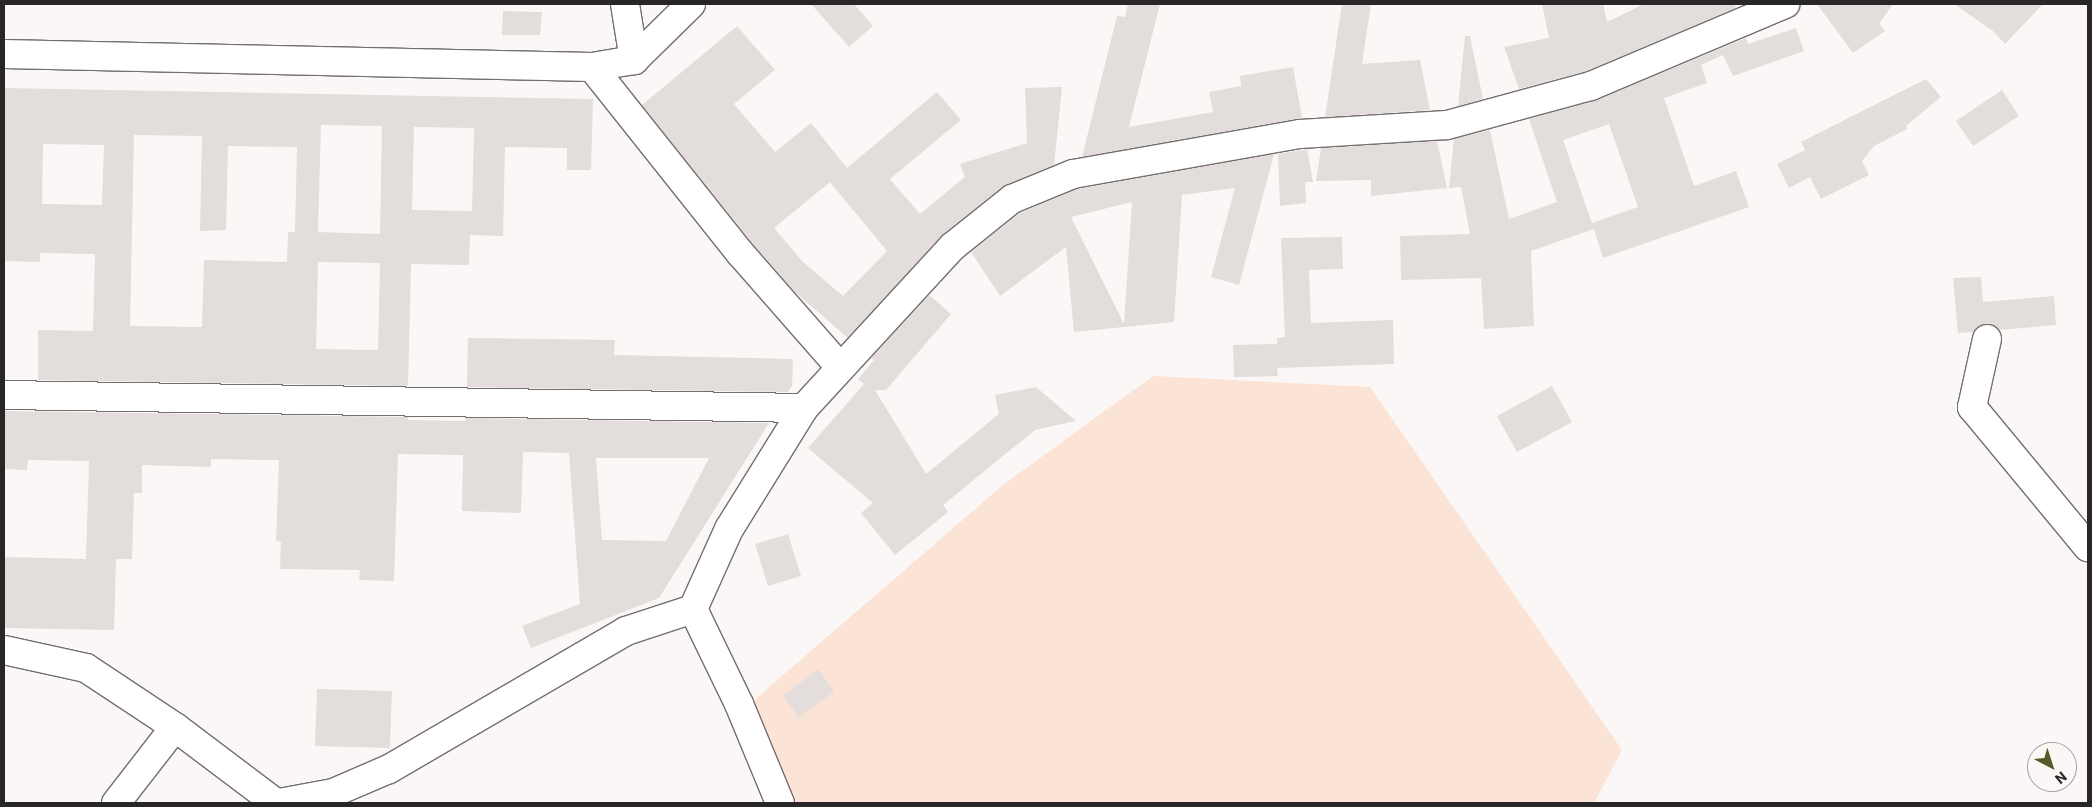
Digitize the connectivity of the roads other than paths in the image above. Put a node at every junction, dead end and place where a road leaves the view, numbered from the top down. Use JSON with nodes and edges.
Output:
{"nodes":[{"id":1,"x":625,"y":4,"type":"edge"},
{"id":2,"x":691,"y":4,"type":"edge"},
{"id":3,"x":1785,"y":4,"type":"edge"},
{"id":4,"x":4,"y":54,"type":"edge"},
{"id":5,"x":634,"y":60,"type":"junction"},
{"id":6,"x":592,"y":67,"type":"junction"},
{"id":7,"x":1987,"y":339,"type":"dead end"},
{"id":8,"x":840,"y":367,"type":"junction"},
{"id":9,"x":4,"y":395,"type":"edge"},
{"id":10,"x":804,"y":408,"type":"junction"},
{"id":11,"x":2088,"y":547,"type":"edge"},
{"id":12,"x":693,"y":609,"type":"junction"},
{"id":13,"x":4,"y":650,"type":"edge"},
{"id":14,"x":175,"y":727,"type":"junction"},
{"id":15,"x":116,"y":803,"type":"edge"},
{"id":16,"x":277,"y":803,"type":"edge"},
{"id":17,"x":780,"y":803,"type":"edge"}],
"edges":[{"from":1,"to":5,"type":"street"},
{"from":2,"to":5,"type":"street"},
{"from":3,"to":8,"type":"street"},
{"from":4,"to":6,"type":"street"},
{"from":5,"to":6,"type":"street"},
{"from":6,"to":8,"type":"street"},
{"from":7,"to":11,"type":"street"},
{"from":8,"to":10,"type":"street"},
{"from":9,"to":10,"type":"street"},
{"from":10,"to":12,"type":"street"},
{"from":12,"to":16,"type":"street"},
{"from":12,"to":17,"type":"street"},
{"from":13,"to":14,"type":"street"},
{"from":14,"to":15,"type":"street"},
{"from":14,"to":16,"type":"street"}]}
